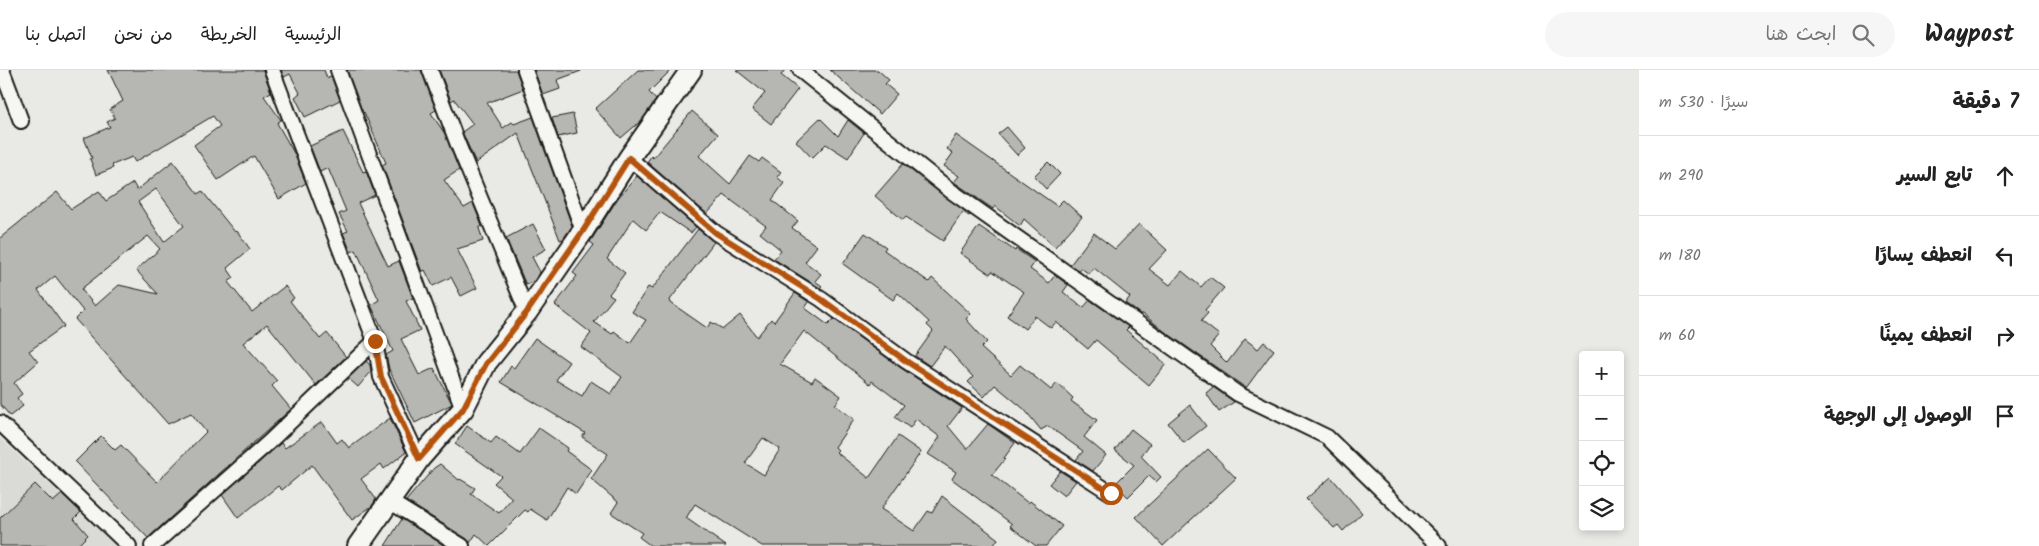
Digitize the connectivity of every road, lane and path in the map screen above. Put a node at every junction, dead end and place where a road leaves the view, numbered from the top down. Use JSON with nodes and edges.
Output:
{"nodes":[{"id":1,"x":2,"y":70,"type":"edge"},
{"id":2,"x":272,"y":70,"type":"edge"},
{"id":3,"x":338,"y":70,"type":"edge"},
{"id":4,"x":430,"y":70,"type":"edge"},
{"id":5,"x":525,"y":70,"type":"edge"},
{"id":6,"x":691,"y":70,"type":"edge"},
{"id":7,"x":800,"y":70,"type":"edge"},
{"id":8,"x":21,"y":121,"type":"dead end"},
{"id":9,"x":629,"y":158,"type":"junction"},
{"id":10,"x":583,"y":231,"type":"junction"},
{"id":11,"x":527,"y":312,"type":"junction"},
{"id":12,"x":375,"y":341,"type":"junction"},
{"id":13,"x":463,"y":409,"type":"junction"},
{"id":14,"x":0,"y":423,"type":"edge"},
{"id":15,"x":419,"y":459,"type":"junction"},
{"id":16,"x":1111,"y":493,"type":"dead end"},
{"id":17,"x":389,"y":501,"type":"junction"},
{"id":18,"x":129,"y":546,"type":"edge"},
{"id":19,"x":152,"y":546,"type":"edge"},
{"id":20,"x":358,"y":546,"type":"edge"},
{"id":21,"x":462,"y":546,"type":"edge"},
{"id":22,"x":1439,"y":546,"type":"edge"}],
"edges":[{"from":1,"to":8,"type":"street"},
{"from":2,"to":12,"type":"street"},
{"from":3,"to":13,"type":"street"},
{"from":4,"to":11,"type":"street"},
{"from":5,"to":10,"type":"street"},
{"from":6,"to":9,"type":"main road"},
{"from":7,"to":22,"type":"street"},
{"from":9,"to":10,"type":"main road"},
{"from":9,"to":16,"type":"street"},
{"from":10,"to":11,"type":"main road"},
{"from":11,"to":13,"type":"main road"},
{"from":12,"to":15,"type":"street"},
{"from":12,"to":19,"type":"street"},
{"from":13,"to":15,"type":"main road"},
{"from":14,"to":18,"type":"street"},
{"from":15,"to":17,"type":"main road"},
{"from":17,"to":20,"type":"main road"},
{"from":17,"to":21,"type":"street"}]}
